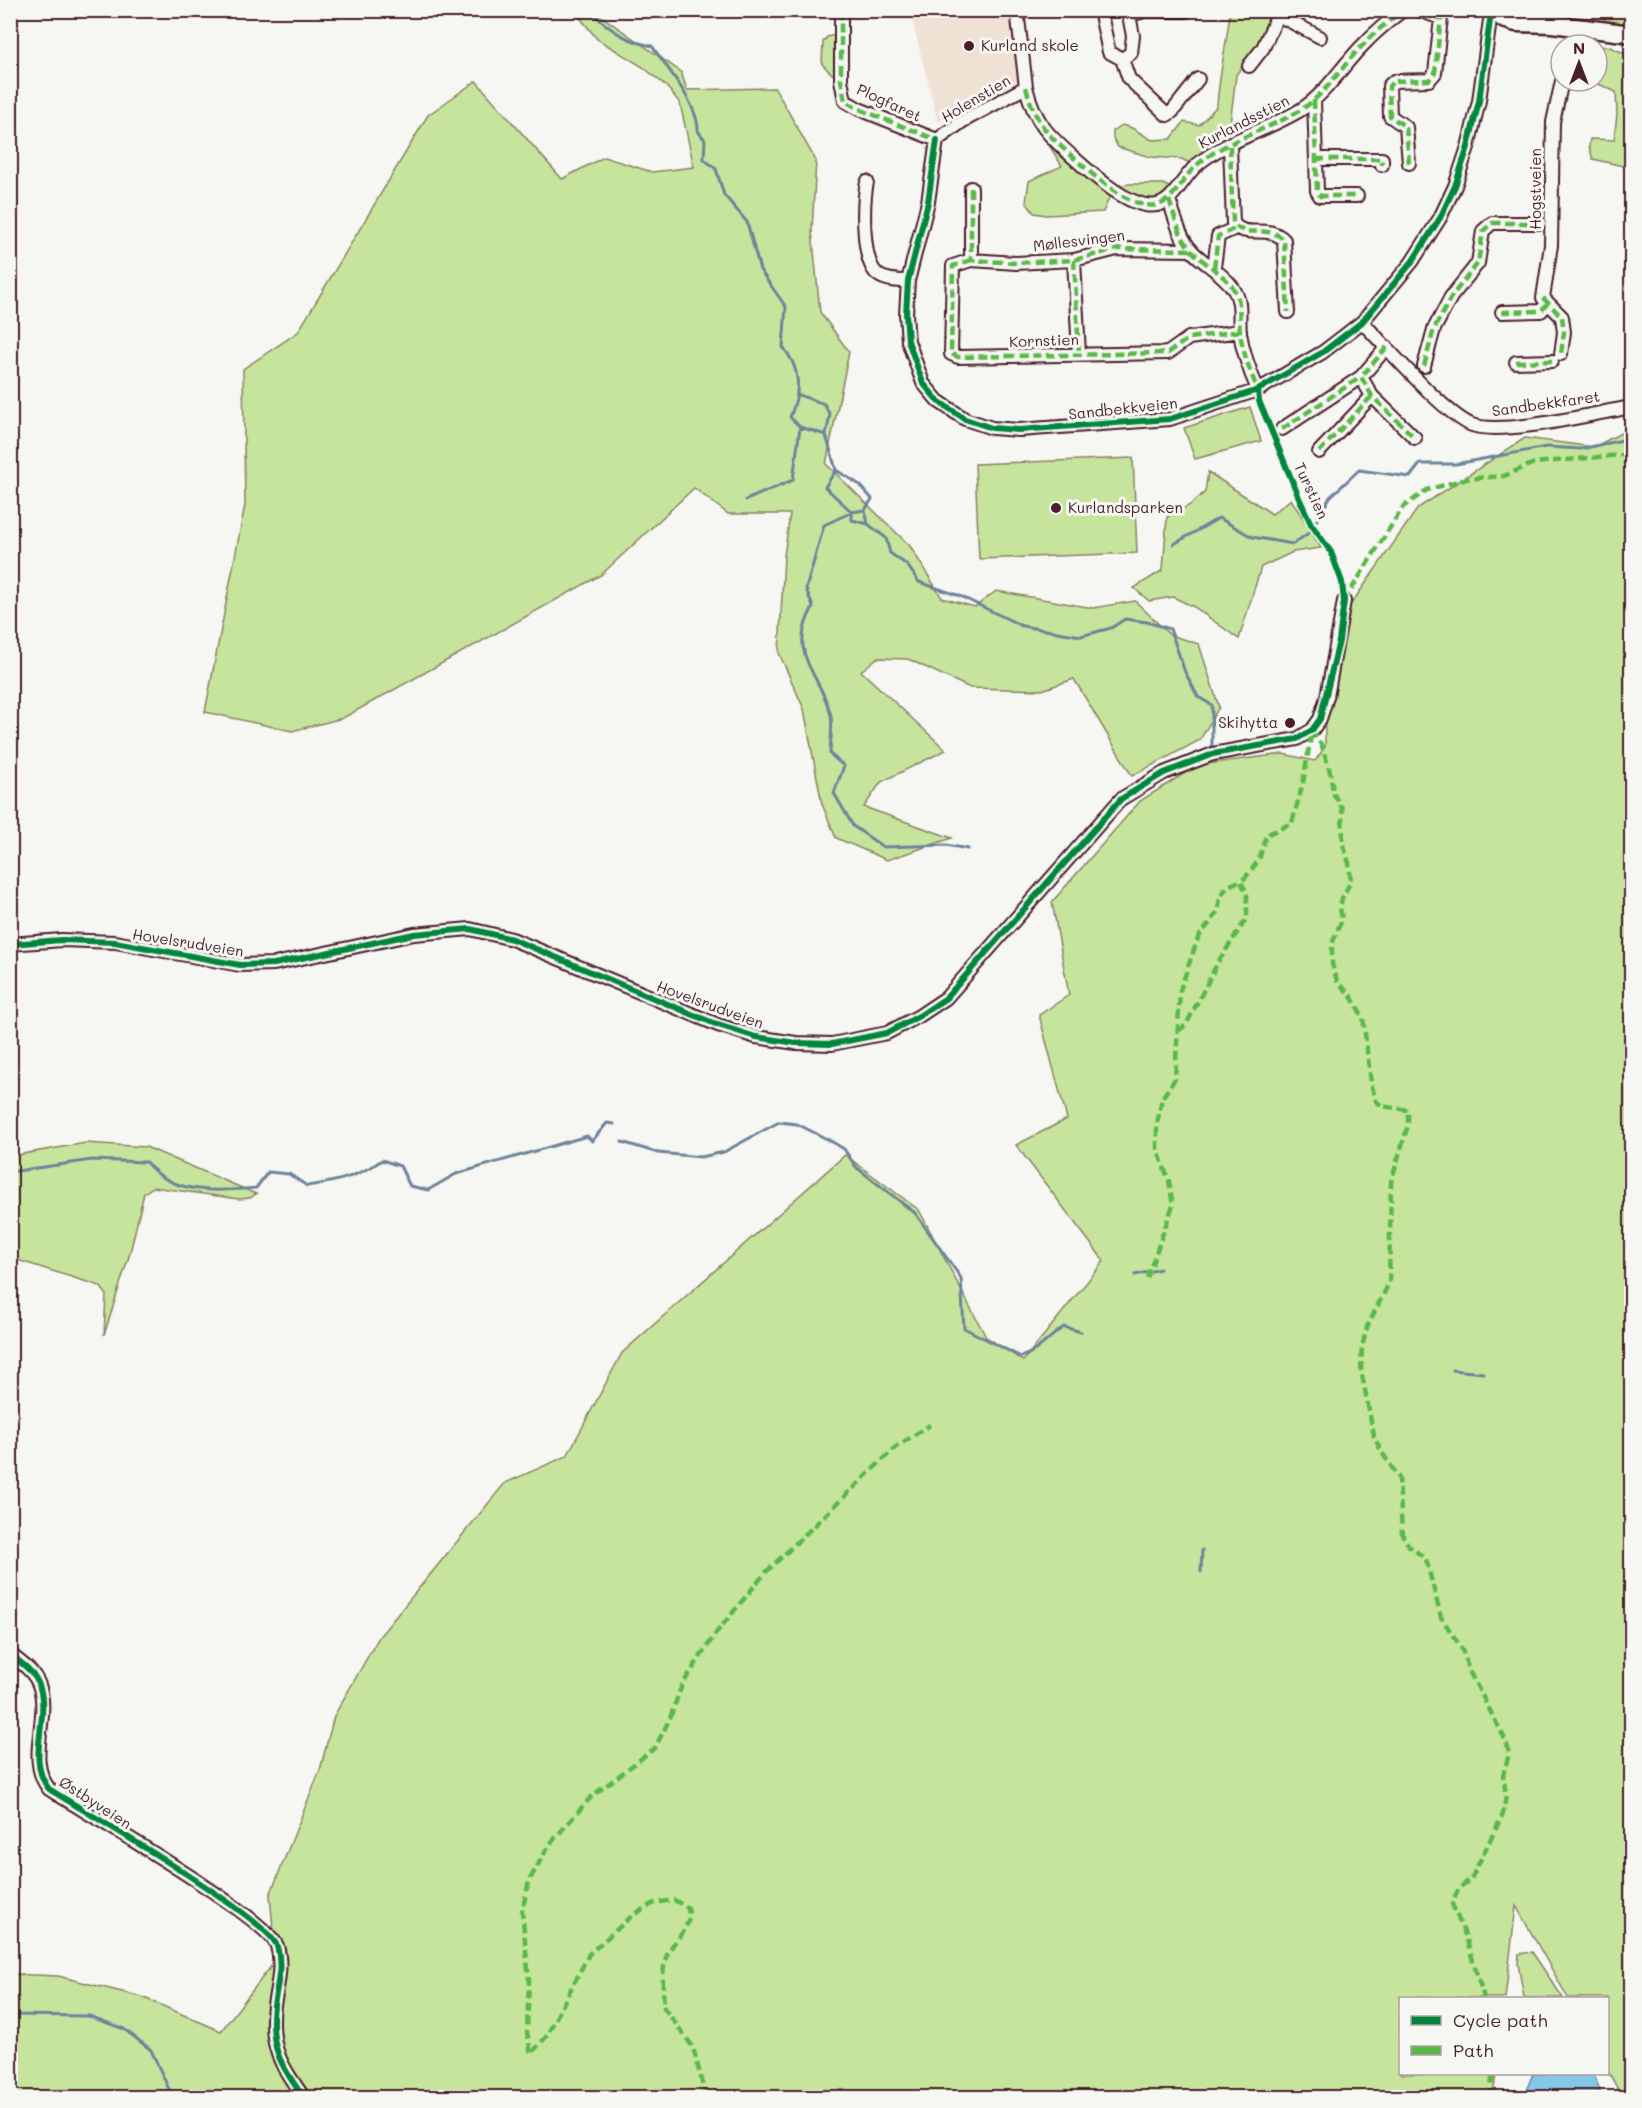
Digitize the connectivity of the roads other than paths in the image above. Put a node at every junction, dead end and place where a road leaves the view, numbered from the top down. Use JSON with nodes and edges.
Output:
{"nodes":[{"id":1,"x":841,"y":10,"type":"edge"},
{"id":2,"x":1017,"y":10,"type":"edge"},
{"id":3,"x":1100,"y":10,"type":"edge"},
{"id":4,"x":1403,"y":10,"type":"edge"},
{"id":5,"x":1418,"y":10,"type":"edge"},
{"id":6,"x":1519,"y":10,"type":"edge"},
{"id":7,"x":1186,"y":11,"type":"edge"},
{"id":8,"x":1500,"y":12,"type":"edge"},
{"id":9,"x":1129,"y":13,"type":"edge"},
{"id":10,"x":1279,"y":13,"type":"edge"},
{"id":11,"x":1552,"y":24,"type":"junction"},
{"id":12,"x":1576,"y":26,"type":"junction"},
{"id":13,"x":1575,"y":33,"type":"edge"},
{"id":14,"x":1632,"y":34,"type":"edge"},
{"id":15,"x":1320,"y":37,"type":"dead end"},
{"id":16,"x":1122,"y":59,"type":"junction"},
{"id":17,"x":1249,"y":66,"type":"dead end"},
{"id":18,"x":1198,"y":79,"type":"dead end"},
{"id":19,"x":1026,"y":87,"type":"junction"},
{"id":20,"x":1559,"y":93,"type":"edge"},
{"id":21,"x":1314,"y":100,"type":"junction"},
{"id":22,"x":937,"y":140,"type":"junction"},
{"id":23,"x":1230,"y":146,"type":"junction"},
{"id":24,"x":1316,"y":159,"type":"junction"},
{"id":25,"x":1409,"y":163,"type":"dead end"},
{"id":26,"x":1382,"y":165,"type":"dead end"},
{"id":27,"x":867,"y":182,"type":"dead end"},
{"id":28,"x":971,"y":188,"type":"dead end"},
{"id":29,"x":1357,"y":196,"type":"dead end"},
{"id":30,"x":1169,"y":201,"type":"junction"},
{"id":31,"x":1539,"y":223,"type":"dead end"},
{"id":32,"x":1236,"y":228,"type":"junction"},
{"id":33,"x":1191,"y":250,"type":"junction"},
{"id":34,"x":970,"y":260,"type":"junction"},
{"id":35,"x":1074,"y":260,"type":"junction"},
{"id":36,"x":1214,"y":268,"type":"junction"},
{"id":37,"x":908,"y":281,"type":"junction"},
{"id":38,"x":1545,"y":301,"type":"junction"},
{"id":39,"x":1288,"y":312,"type":"dead end"},
{"id":40,"x":1502,"y":312,"type":"dead end"},
{"id":41,"x":1362,"y":322,"type":"junction"},
{"id":42,"x":1240,"y":332,"type":"junction"},
{"id":43,"x":1387,"y":347,"type":"junction"},
{"id":44,"x":1079,"y":354,"type":"junction"},
{"id":45,"x":1516,"y":362,"type":"dead end"},
{"id":46,"x":1424,"y":366,"type":"dead end"},
{"id":47,"x":1361,"y":377,"type":"junction"},
{"id":48,"x":1258,"y":390,"type":"junction"},
{"id":49,"x":1372,"y":396,"type":"junction"},
{"id":50,"x":1632,"y":407,"type":"edge"},
{"id":51,"x":1282,"y":429,"type":"dead end"},
{"id":52,"x":1415,"y":438,"type":"dead end"},
{"id":53,"x":1319,"y":452,"type":"dead end"},
{"id":54,"x":1344,"y":601,"type":"dead end"},
{"id":55,"x":10,"y":944,"type":"edge"},
{"id":56,"x":10,"y":1654,"type":"edge"},
{"id":57,"x":304,"y":2097,"type":"edge"}],
"edges":[{"from":1,"to":22,"type":"street","name":"Plogfaret"},
{"from":2,"to":19,"type":"street","name":"Holenstien"},
{"from":3,"to":16,"type":"street"},
{"from":4,"to":21,"type":"street","name":"Kurlandsstien"},
{"from":5,"to":25,"type":"street"},
{"from":6,"to":11,"type":"main road","name":"Sandbekkveien"},
{"from":7,"to":9,"type":"street"},
{"from":8,"to":11,"type":"main road","name":"Sandbekkveien"},
{"from":8,"to":41,"type":"street","name":"Sandbekkveien"},
{"from":9,"to":16,"type":"street"},
{"from":10,"to":15,"type":"street"},
{"from":10,"to":17,"type":"street"},
{"from":11,"to":12,"type":"main road","name":"Sandbekkveien"},
{"from":12,"to":13,"type":"street"},
{"from":12,"to":14,"type":"main road","name":"Sandbekkveien"},
{"from":16,"to":18,"type":"street"},
{"from":19,"to":22,"type":"street","name":"Holenstien"},
{"from":19,"to":30,"type":"street"},
{"from":20,"to":38,"type":"street","name":"Hogstveien"},
{"from":21,"to":23,"type":"street","name":"Kurlandsstien"},
{"from":21,"to":24,"type":"street"},
{"from":22,"to":37,"type":"street","name":"Sandbekkveien"},
{"from":23,"to":30,"type":"street","name":"Kurlandsstien"},
{"from":23,"to":32,"type":"street"},
{"from":24,"to":26,"type":"street"},
{"from":24,"to":29,"type":"street"},
{"from":27,"to":37,"type":"street"},
{"from":28,"to":34,"type":"street"},
{"from":30,"to":33,"type":"street"},
{"from":31,"to":46,"type":"street"},
{"from":32,"to":36,"type":"street"},
{"from":32,"to":39,"type":"street"},
{"from":33,"to":35,"type":"street","name":"Møllesvingen"},
{"from":33,"to":36,"type":"street"},
{"from":34,"to":35,"type":"street","name":"Møllesvingen"},
{"from":34,"to":44,"type":"street","name":"Kornstien"},
{"from":35,"to":44,"type":"street"},
{"from":36,"to":42,"type":"street"},
{"from":37,"to":48,"type":"street","name":"Sandbekkveien"},
{"from":38,"to":40,"type":"street"},
{"from":38,"to":45,"type":"street"},
{"from":41,"to":43,"type":"street","name":"Sandbekkfaret"},
{"from":41,"to":48,"type":"street","name":"Sandbekkveien"},
{"from":42,"to":44,"type":"street","name":"Kornstien"},
{"from":42,"to":48,"type":"street"},
{"from":43,"to":47,"type":"street"},
{"from":43,"to":50,"type":"street","name":"Sandbekkfaret"},
{"from":47,"to":49,"type":"street"},
{"from":47,"to":51,"type":"street"},
{"from":49,"to":52,"type":"street"},
{"from":49,"to":53,"type":"street"},
{"from":54,"to":55,"type":"street","name":"Hovelsrudveien"},
{"from":56,"to":57,"type":"street","name":"Østbyveien"}]}
